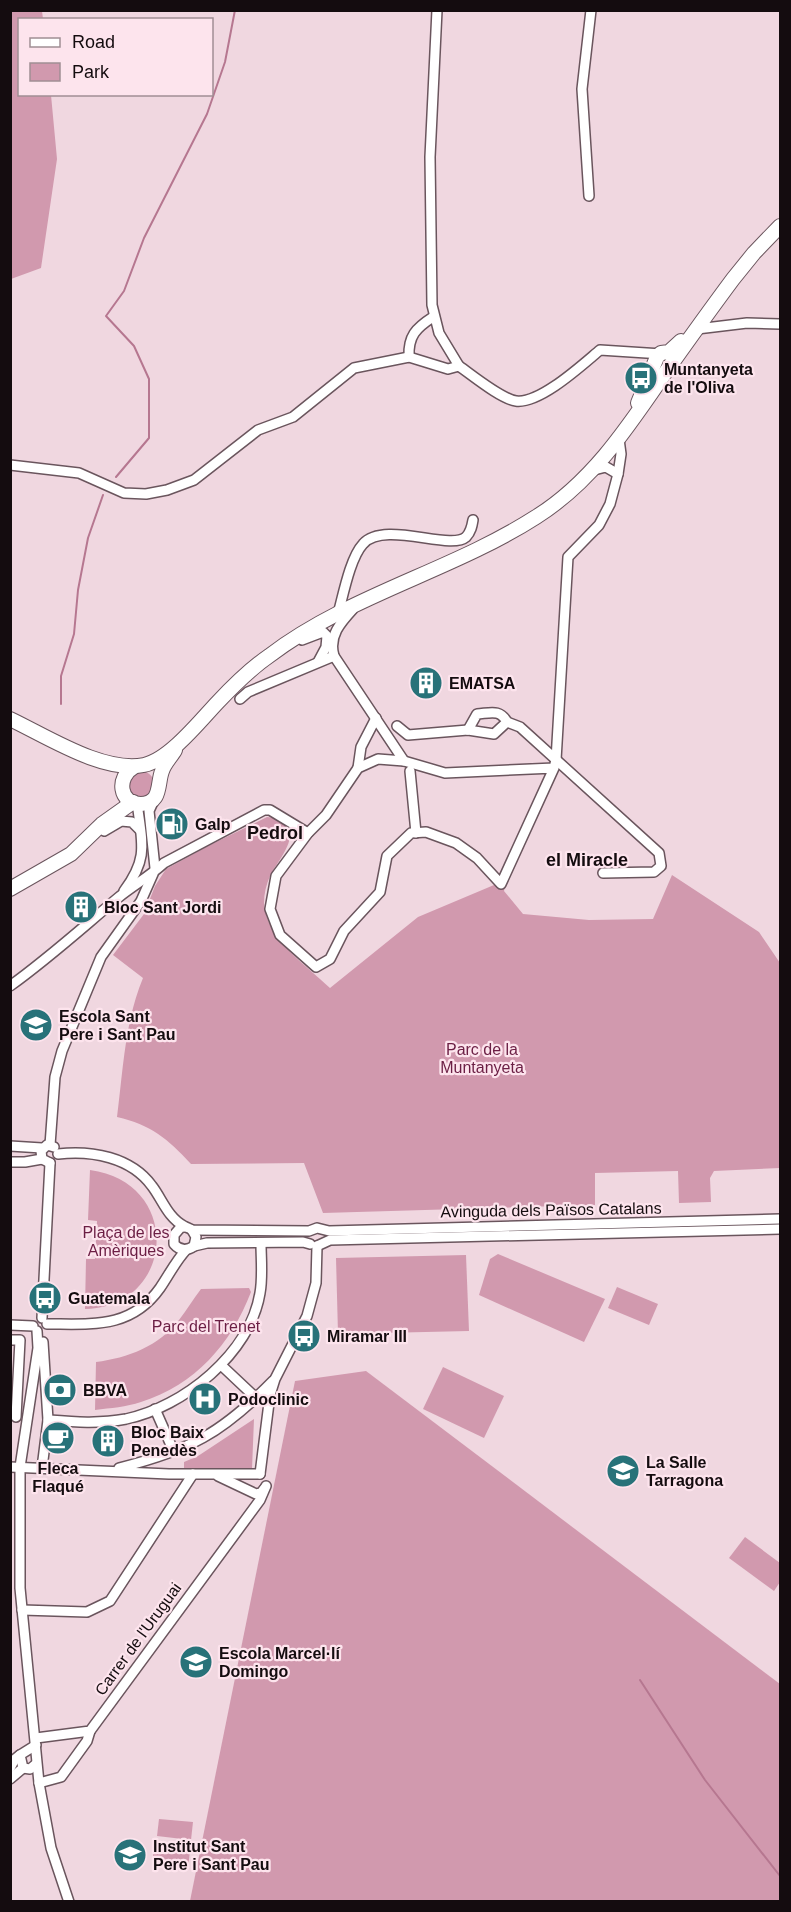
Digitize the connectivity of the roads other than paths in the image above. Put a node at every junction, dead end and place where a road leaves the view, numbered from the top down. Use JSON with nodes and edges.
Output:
{"nodes":[{"id":1,"x":437,"y":10,"type":"edge"},
{"id":2,"x":591,"y":10,"type":"edge"},
{"id":3,"x":589,"y":196,"type":"dead end"},
{"id":4,"x":780,"y":226,"type":"edge"},
{"id":5,"x":433,"y":317,"type":"junction"},
{"id":6,"x":780,"y":324,"type":"edge"},
{"id":7,"x":697,"y":329,"type":"junction"},
{"id":8,"x":656,"y":355,"type":"junction"},
{"id":9,"x":410,"y":357,"type":"junction"},
{"id":10,"x":672,"y":364,"type":"junction"},
{"id":11,"x":459,"y":366,"type":"junction"},
{"id":12,"x":629,"y":425,"type":"junction"},
{"id":13,"x":614,"y":457,"type":"junction"},
{"id":14,"x":10,"y":465,"type":"edge"},
{"id":15,"x":594,"y":470,"type":"junction"},
{"id":16,"x":618,"y":474,"type":"junction"},
{"id":17,"x":473,"y":520,"type":"dead end"},
{"id":18,"x":337,"y":621,"type":"junction"},
{"id":19,"x":323,"y":633,"type":"junction"},
{"id":20,"x":334,"y":656,"type":"junction"},
{"id":21,"x":267,"y":657,"type":"junction"},
{"id":22,"x":318,"y":663,"type":"junction"},
{"id":23,"x":240,"y":699,"type":"dead end"},
{"id":24,"x":376,"y":718,"type":"junction"},
{"id":25,"x":10,"y":719,"type":"edge"},
{"id":26,"x":507,"y":722,"type":"junction"},
{"id":27,"x":397,"y":726,"type":"dead end"},
{"id":28,"x":468,"y":730,"type":"junction"},
{"id":29,"x":179,"y":743,"type":"junction"},
{"id":30,"x":95,"y":760,"type":"junction"},
{"id":31,"x":404,"y":761,"type":"junction"},
{"id":32,"x":555,"y":764,"type":"junction"},
{"id":33,"x":138,"y":766,"type":"junction"},
{"id":34,"x":358,"y":768,"type":"junction"},
{"id":35,"x":410,"y":771,"type":"dead end"},
{"id":36,"x":160,"y":783,"type":"junction"},
{"id":37,"x":123,"y":790,"type":"junction"},
{"id":38,"x":154,"y":799,"type":"junction"},
{"id":39,"x":134,"y":802,"type":"junction"},
{"id":40,"x":102,"y":824,"type":"junction"},
{"id":41,"x":141,"y":833,"type":"junction"},
{"id":42,"x":308,"y":833,"type":"junction"},
{"id":43,"x":416,"y":833,"type":"junction"},
{"id":44,"x":84,"y":843,"type":"junction"},
{"id":45,"x":149,"y":870,"type":"junction"},
{"id":46,"x":603,"y":873,"type":"dead end"},
{"id":47,"x":17,"y":882,"type":"edge"},
{"id":48,"x":10,"y":890,"type":"edge"},
{"id":49,"x":121,"y":896,"type":"junction"},
{"id":50,"x":137,"y":902,"type":"junction"},
{"id":51,"x":10,"y":986,"type":"edge"},
{"id":52,"x":10,"y":1146,"type":"edge"},
{"id":53,"x":23,"y":1146,"type":"junction"},
{"id":54,"x":46,"y":1147,"type":"junction"},
{"id":55,"x":58,"y":1154,"type":"junction"},
{"id":56,"x":46,"y":1161,"type":"junction"},
{"id":57,"x":10,"y":1162,"type":"edge"},
{"id":58,"x":25,"y":1162,"type":"junction"},
{"id":59,"x":780,"y":1219,"type":"edge"},
{"id":60,"x":188,"y":1228,"type":"junction"},
{"id":61,"x":780,"y":1229,"type":"edge"},
{"id":62,"x":309,"y":1231,"type":"junction"},
{"id":63,"x":322,"y":1231,"type":"junction"},
{"id":64,"x":261,"y":1243,"type":"junction"},
{"id":65,"x":316,"y":1244,"type":"junction"},
{"id":66,"x":190,"y":1248,"type":"junction"},
{"id":67,"x":10,"y":1325,"type":"edge"},
{"id":68,"x":40,"y":1326,"type":"junction"},
{"id":69,"x":10,"y":1340,"type":"edge"},
{"id":70,"x":221,"y":1365,"type":"junction"},
{"id":71,"x":275,"y":1379,"type":"junction"},
{"id":72,"x":256,"y":1398,"type":"junction"},
{"id":73,"x":155,"y":1409,"type":"junction"},
{"id":74,"x":13,"y":1417,"type":"edge"},
{"id":75,"x":27,"y":1418,"type":"junction"},
{"id":76,"x":48,"y":1420,"type":"junction"},
{"id":77,"x":174,"y":1452,"type":"junction"},
{"id":78,"x":15,"y":1467,"type":"edge"},
{"id":79,"x":42,"y":1468,"type":"junction"},
{"id":80,"x":110,"y":1471,"type":"junction"},
{"id":81,"x":193,"y":1474,"type":"junction"},
{"id":82,"x":213,"y":1474,"type":"junction"},
{"id":83,"x":255,"y":1474,"type":"junction"},
{"id":84,"x":266,"y":1486,"type":"junction"},
{"id":85,"x":249,"y":1491,"type":"junction"},
{"id":86,"x":243,"y":1521,"type":"junction"},
{"id":87,"x":15,"y":1588,"type":"edge"},
{"id":88,"x":22,"y":1610,"type":"junction"},
{"id":89,"x":90,"y":1731,"type":"junction"},
{"id":90,"x":36,"y":1742,"type":"junction"},
{"id":91,"x":21,"y":1755,"type":"junction"},
{"id":92,"x":36,"y":1764,"type":"junction"},
{"id":93,"x":10,"y":1768,"type":"edge"},
{"id":94,"x":23,"y":1768,"type":"junction"},
{"id":95,"x":10,"y":1779,"type":"edge"},
{"id":96,"x":39,"y":1783,"type":"junction"},
{"id":97,"x":69,"y":1902,"type":"edge"}],
"edges":[{"from":1,"to":5,"type":"street"},
{"from":2,"to":3,"type":"street"},
{"from":4,"to":7,"type":"main road"},
{"from":5,"to":9,"type":"street"},
{"from":5,"to":11,"type":"street"},
{"from":6,"to":7,"type":"street"},
{"from":7,"to":8,"type":"main road"},
{"from":7,"to":10,"type":"main road"},
{"from":8,"to":10,"type":"street"},
{"from":8,"to":11,"type":"street"},
{"from":8,"to":12,"type":"main road"},
{"from":9,"to":11,"type":"street"},
{"from":9,"to":14,"type":"street"},
{"from":10,"to":12,"type":"main road"},
{"from":12,"to":13,"type":"main road"},
{"from":13,"to":15,"type":"main road"},
{"from":13,"to":16,"type":"street"},
{"from":15,"to":16,"type":"street"},
{"from":15,"to":18,"type":"main road"},
{"from":16,"to":32,"type":"street"},
{"from":17,"to":18,"type":"street"},
{"from":18,"to":19,"type":"street"},
{"from":18,"to":20,"type":"street"},
{"from":18,"to":21,"type":"main road"},
{"from":19,"to":21,"type":"street"},
{"from":19,"to":22,"type":"street"},
{"from":20,"to":22,"type":"street"},
{"from":20,"to":24,"type":"street"},
{"from":21,"to":29,"type":"main road"},
{"from":22,"to":23,"type":"street"},
{"from":24,"to":31,"type":"street"},
{"from":24,"to":34,"type":"street"},
{"from":25,"to":30,"type":"main road"},
{"from":26,"to":28,"type":"street"},
{"from":26,"to":28,"type":"street"},
{"from":26,"to":32,"type":"street"},
{"from":27,"to":28,"type":"street"},
{"from":29,"to":33,"type":"main road"},
{"from":29,"to":36,"type":"main road"},
{"from":30,"to":33,"type":"main road"},
{"from":30,"to":37,"type":"main road"},
{"from":31,"to":32,"type":"street"},
{"from":31,"to":34,"type":"street"},
{"from":32,"to":43,"type":"street"},
{"from":32,"to":46,"type":"street"},
{"from":33,"to":36,"type":"main road"},
{"from":33,"to":37,"type":"main road"},
{"from":34,"to":42,"type":"street"},
{"from":35,"to":43,"type":"street"},
{"from":36,"to":38,"type":"main road"},
{"from":37,"to":39,"type":"main road"},
{"from":37,"to":40,"type":"main road"},
{"from":38,"to":39,"type":"main road"},
{"from":38,"to":45,"type":"street"},
{"from":39,"to":40,"type":"main road"},
{"from":39,"to":41,"type":"street"},
{"from":40,"to":44,"type":"main road"},
{"from":41,"to":44,"type":"street"},
{"from":41,"to":45,"type":"street"},
{"from":42,"to":43,"type":"street"},
{"from":42,"to":45,"type":"street"},
{"from":44,"to":47,"type":"main road"},
{"from":45,"to":49,"type":"street"},
{"from":45,"to":49,"type":"street"},
{"from":45,"to":50,"type":"street"},
{"from":45,"to":50,"type":"street"},
{"from":47,"to":48,"type":"main road"},
{"from":49,"to":50,"type":"street"},
{"from":49,"to":51,"type":"street"},
{"from":50,"to":54,"type":"street"},
{"from":52,"to":53,"type":"street"},
{"from":53,"to":54,"type":"street"},
{"from":53,"to":58,"type":"street"},
{"from":54,"to":55,"type":"street"},
{"from":54,"to":56,"type":"street"},
{"from":55,"to":56,"type":"street"},
{"from":55,"to":60,"type":"street"},
{"from":56,"to":58,"type":"street"},
{"from":56,"to":68,"type":"street"},
{"from":57,"to":58,"type":"street"},
{"from":59,"to":63,"type":"street","name":"Avinguda dels Països Catalans"},
{"from":60,"to":62,"type":"street"},
{"from":60,"to":66,"type":"street"},
{"from":60,"to":66,"type":"street"},
{"from":61,"to":65,"type":"street","name":"Avinguda dels Països Catalans"},
{"from":62,"to":63,"type":"street"},
{"from":62,"to":65,"type":"street"},
{"from":63,"to":65,"type":"street"},
{"from":64,"to":65,"type":"street","name":"Avinguda dels Països Catalans"},
{"from":64,"to":66,"type":"street","name":"Avinguda dels Països Catalans"},
{"from":64,"to":70,"type":"street"},
{"from":65,"to":71,"type":"street"},
{"from":66,"to":68,"type":"street"},
{"from":67,"to":68,"type":"street"},
{"from":68,"to":75,"type":"street"},
{"from":68,"to":76,"type":"street"},
{"from":69,"to":74,"type":"street"},
{"from":70,"to":72,"type":"street"},
{"from":70,"to":73,"type":"street"},
{"from":71,"to":72,"type":"street"},
{"from":71,"to":83,"type":"street"},
{"from":72,"to":77,"type":"street"},
{"from":73,"to":76,"type":"street"},
{"from":73,"to":77,"type":"street"},
{"from":74,"to":75,"type":"street"},
{"from":75,"to":78,"type":"street"},
{"from":76,"to":79,"type":"street"},
{"from":77,"to":80,"type":"street"},
{"from":78,"to":79,"type":"street"},
{"from":78,"to":87,"type":"street"},
{"from":79,"to":80,"type":"street"},
{"from":80,"to":81,"type":"street"},
{"from":81,"to":82,"type":"street"},
{"from":81,"to":88,"type":"street"},
{"from":82,"to":83,"type":"street"},
{"from":82,"to":85,"type":"street"},
{"from":83,"to":84,"type":"street"},
{"from":83,"to":85,"type":"street"},
{"from":84,"to":85,"type":"street"},
{"from":84,"to":86,"type":"street","name":"Carrer de l'Uruguai"},
{"from":85,"to":86,"type":"street"},
{"from":86,"to":89,"type":"street","name":"Carrer de l'Uruguai"},
{"from":87,"to":88,"type":"street"},
{"from":88,"to":90,"type":"street"},
{"from":89,"to":90,"type":"street"},
{"from":89,"to":96,"type":"street","name":"Carrer de l'Uruguai"},
{"from":90,"to":91,"type":"street"},
{"from":90,"to":92,"type":"street"},
{"from":91,"to":93,"type":"street"},
{"from":91,"to":94,"type":"street"},
{"from":92,"to":94,"type":"street"},
{"from":92,"to":96,"type":"street"},
{"from":94,"to":95,"type":"street"},
{"from":96,"to":97,"type":"street"}]}
